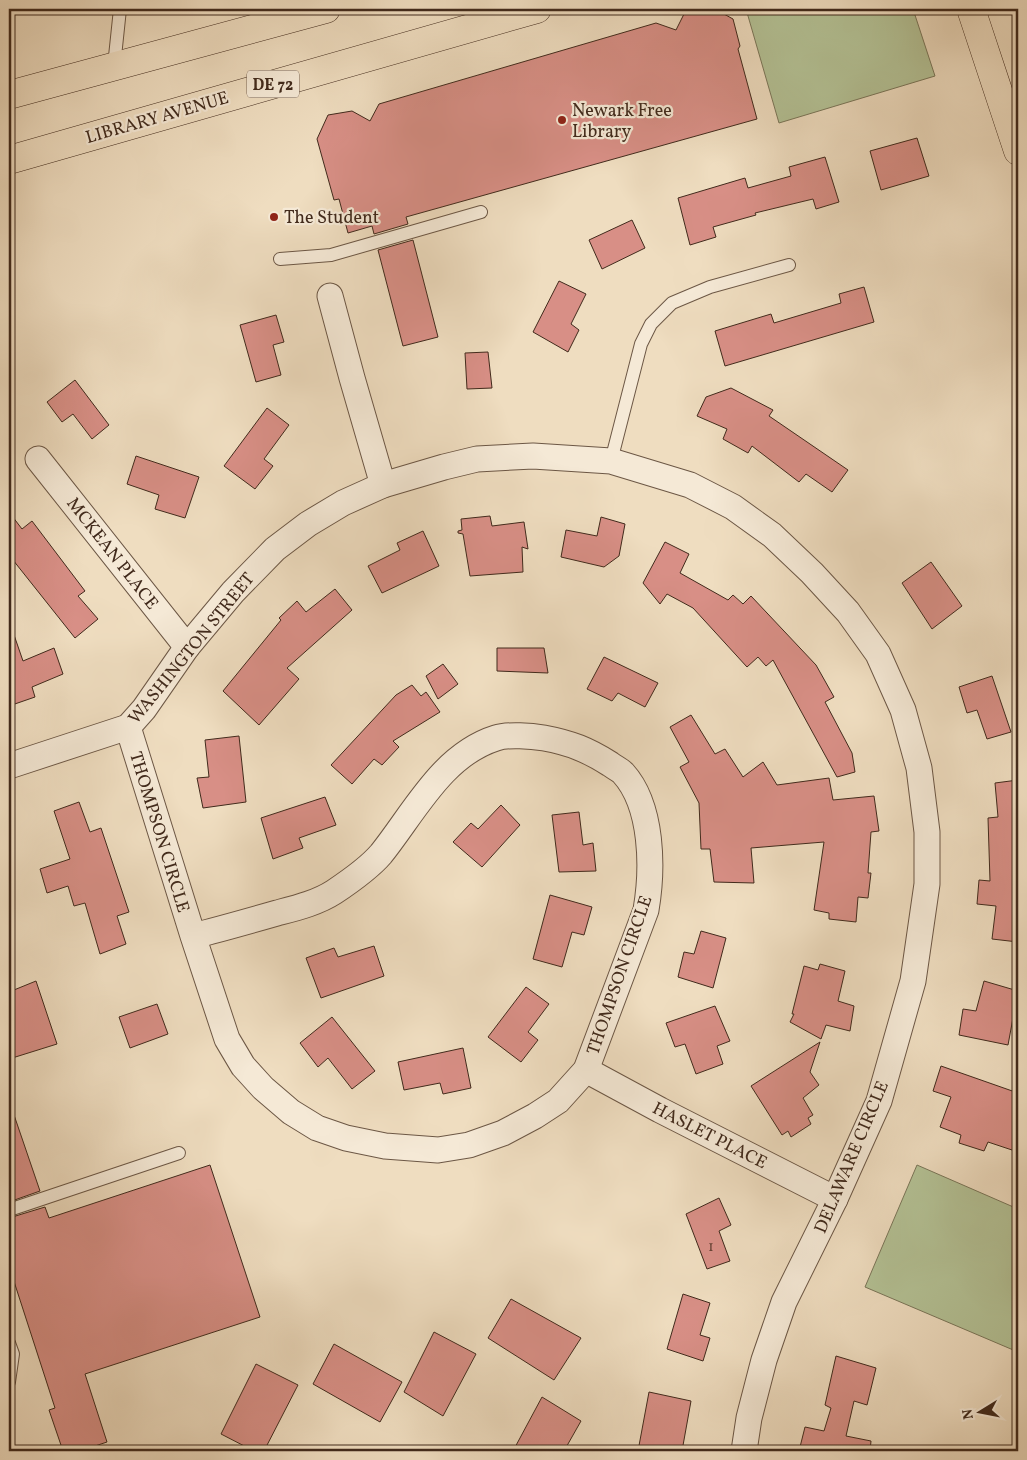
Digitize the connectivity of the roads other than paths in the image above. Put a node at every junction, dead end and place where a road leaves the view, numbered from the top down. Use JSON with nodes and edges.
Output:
{"nodes":[{"id":1,"x":120,"y":9,"type":"edge"},
{"id":2,"x":326,"y":9,"type":"edge"},
{"id":3,"x":537,"y":9,"type":"edge"},
{"id":4,"x":971,"y":9,"type":"edge"},
{"id":5,"x":987,"y":9,"type":"edge"},
{"id":6,"x":986,"y":53,"type":"junction"},
{"id":7,"x":114,"y":66,"type":"junction"},
{"id":8,"x":9,"y":95,"type":"edge"},
{"id":9,"x":1016,"y":136,"type":"edge"},
{"id":10,"x":9,"y":160,"type":"edge"},
{"id":11,"x":482,"y":212,"type":"dead end"},
{"id":12,"x":280,"y":259,"type":"dead end"},
{"id":13,"x":789,"y":265,"type":"dead end"},
{"id":14,"x":330,"y":296,"type":"dead end"},
{"id":15,"x":38,"y":459,"type":"dead end"},
{"id":16,"x":612,"y":461,"type":"junction"},
{"id":17,"x":383,"y":485,"type":"junction"},
{"id":18,"x":187,"y":647,"type":"junction"},
{"id":19,"x":128,"y":727,"type":"junction"},
{"id":20,"x":9,"y":766,"type":"edge"},
{"id":21,"x":193,"y":936,"type":"junction"},
{"id":22,"x":586,"y":1070,"type":"junction"},
{"id":23,"x":179,"y":1153,"type":"dead end"},
{"id":24,"x":835,"y":1199,"type":"junction"},
{"id":25,"x":9,"y":1210,"type":"edge"},
{"id":26,"x":9,"y":1343,"type":"edge"},
{"id":27,"x":9,"y":1382,"type":"edge"},
{"id":28,"x":744,"y":1451,"type":"edge"}],
"edges":[{"from":1,"to":7,"type":"lane"},
{"from":2,"to":7,"type":"main road"},
{"from":3,"to":10,"type":"main road","name":"LIBRARY AVENUE","number":"DE 72"},
{"from":4,"to":6,"type":"main road"},
{"from":5,"to":6,"type":"main road"},
{"from":6,"to":9,"type":"main road"},
{"from":7,"to":8,"type":"main road"},
{"from":11,"to":12,"type":"lane"},
{"from":13,"to":16,"type":"lane"},
{"from":14,"to":17,"type":"street"},
{"from":15,"to":18,"type":"street","name":"MCKEAN PLACE"},
{"from":16,"to":17,"type":"street","name":"DELAWARE CIRCLE"},
{"from":16,"to":24,"type":"street","name":"DELAWARE CIRCLE"},
{"from":17,"to":18,"type":"street","name":"WASHINGTON STREET"},
{"from":18,"to":19,"type":"street","name":"WASHINGTON STREET"},
{"from":19,"to":20,"type":"street","name":"WASHINGTON STREET"},
{"from":19,"to":21,"type":"street","name":"THOMPSON CIRCLE"},
{"from":21,"to":22,"type":"street","name":"THOMPSON CIRCLE"},
{"from":21,"to":22,"type":"street","name":"THOMPSON CIRCLE"},
{"from":22,"to":24,"type":"street","name":"HASLET PLACE"},
{"from":23,"to":25,"type":"lane"},
{"from":24,"to":28,"type":"street","name":"DELAWARE CIRCLE"},
{"from":26,"to":27,"type":"lane"}]}
